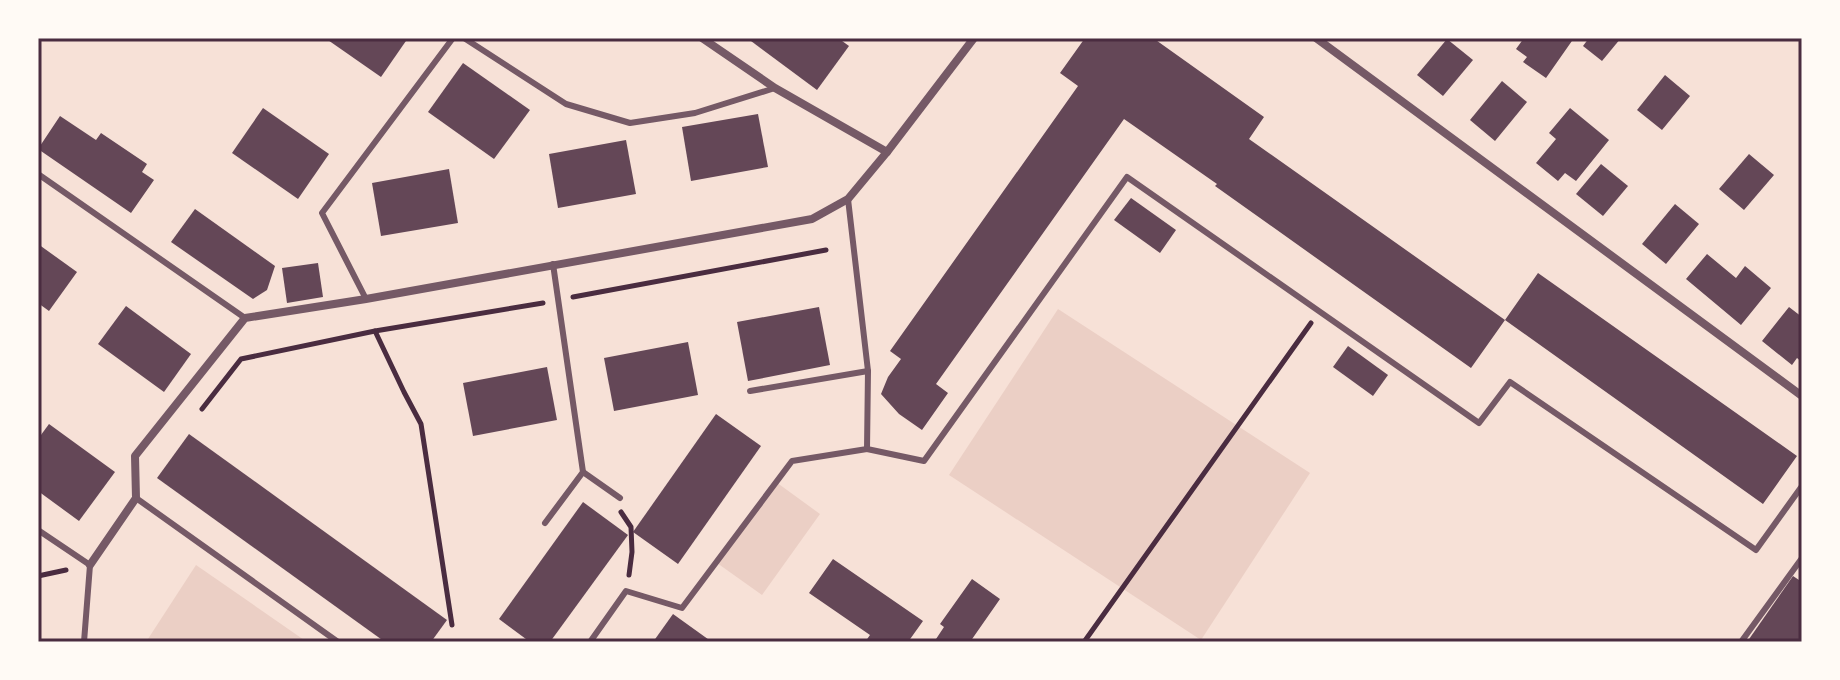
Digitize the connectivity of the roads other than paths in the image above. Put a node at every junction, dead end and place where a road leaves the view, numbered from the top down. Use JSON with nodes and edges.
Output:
{"nodes":[{"id":1,"x":453,"y":38,"type":"edge"},
{"id":2,"x":464,"y":38,"type":"edge"},
{"id":3,"x":702,"y":38,"type":"edge"},
{"id":4,"x":974,"y":38,"type":"edge"},
{"id":5,"x":1316,"y":38,"type":"edge"},
{"id":6,"x":775,"y":88,"type":"junction"},
{"id":7,"x":887,"y":152,"type":"junction"},
{"id":8,"x":38,"y":174,"type":"edge"},
{"id":9,"x":848,"y":199,"type":"junction"},
{"id":10,"x":553,"y":264,"type":"junction"},
{"id":11,"x":366,"y":299,"type":"junction"},
{"id":12,"x":245,"y":318,"type":"junction"},
{"id":13,"x":868,"y":371,"type":"junction"},
{"id":14,"x":750,"y":391,"type":"dead end"},
{"id":15,"x":1802,"y":396,"type":"edge"},
{"id":16,"x":867,"y":449,"type":"junction"},
{"id":17,"x":583,"y":472,"type":"junction"},
{"id":18,"x":1802,"y":486,"type":"edge"},
{"id":19,"x":136,"y":498,"type":"junction"},
{"id":20,"x":620,"y":498,"type":"road end"},
{"id":21,"x":545,"y":523,"type":"dead end"},
{"id":22,"x":38,"y":530,"type":"edge"},
{"id":23,"x":1802,"y":558,"type":"edge"},
{"id":24,"x":90,"y":565,"type":"junction"},
{"id":25,"x":84,"y":642,"type":"edge"},
{"id":26,"x":338,"y":642,"type":"edge"},
{"id":27,"x":590,"y":642,"type":"edge"},
{"id":28,"x":1741,"y":642,"type":"edge"}],
"edges":[{"from":1,"to":11,"type":"lane"},
{"from":2,"to":6,"type":"lane"},
{"from":3,"to":6,"type":"street"},
{"from":4,"to":7,"type":"street"},
{"from":5,"to":15,"type":"street"},
{"from":6,"to":7,"type":"street"},
{"from":7,"to":9,"type":"street"},
{"from":8,"to":12,"type":"lane"},
{"from":9,"to":10,"type":"street"},
{"from":9,"to":13,"type":"lane"},
{"from":10,"to":11,"type":"street"},
{"from":10,"to":17,"type":"lane"},
{"from":11,"to":12,"type":"street"},
{"from":12,"to":19,"type":"street"},
{"from":13,"to":14,"type":"lane"},
{"from":13,"to":16,"type":"lane"},
{"from":16,"to":18,"type":"lane"},
{"from":16,"to":27,"type":"lane"},
{"from":17,"to":20,"type":"lane"},
{"from":17,"to":21,"type":"lane"},
{"from":19,"to":24,"type":"street"},
{"from":19,"to":26,"type":"lane"},
{"from":22,"to":24,"type":"lane"},
{"from":23,"to":28,"type":"lane"},
{"from":24,"to":25,"type":"lane"}]}
